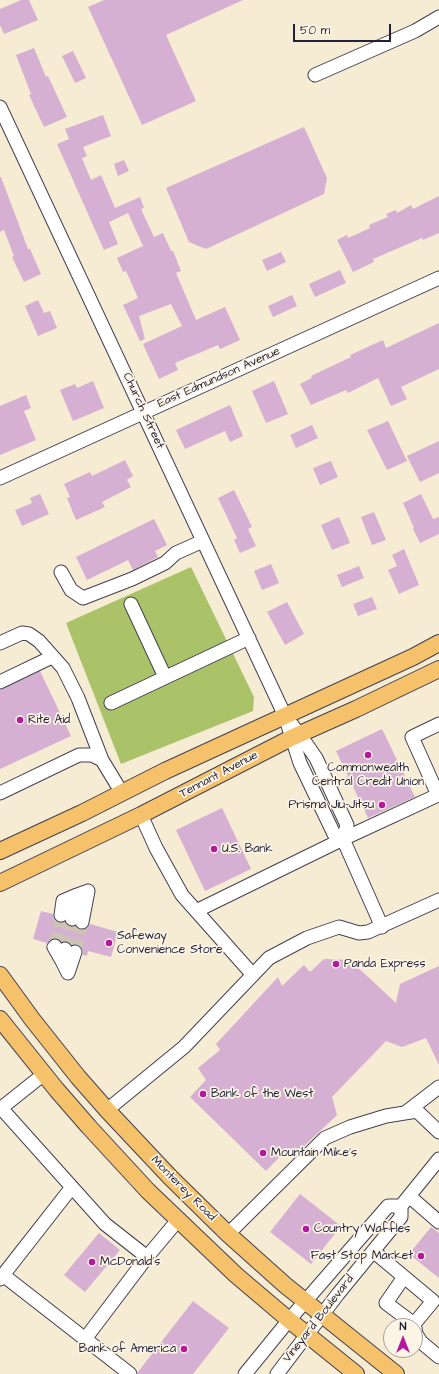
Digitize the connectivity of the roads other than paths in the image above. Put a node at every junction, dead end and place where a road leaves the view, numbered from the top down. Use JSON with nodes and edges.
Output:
{"nodes":[{"id":1,"x":439,"y":17,"type":"edge"},
{"id":2,"x":315,"y":76,"type":"dead end"},
{"id":3,"x":0,"y":107,"type":"edge"},
{"id":4,"x":439,"y":278,"type":"edge"},
{"id":5,"x":143,"y":413,"type":"junction"},
{"id":6,"x":0,"y":478,"type":"edge"},
{"id":7,"x":203,"y":541,"type":"junction"},
{"id":8,"x":61,"y":572,"type":"dead end"},
{"id":9,"x":131,"y":604,"type":"dead end"},
{"id":10,"x":249,"y":638,"type":"junction"},
{"id":11,"x":0,"y":643,"type":"edge"},
{"id":12,"x":439,"y":643,"type":"edge"},
{"id":13,"x":52,"y":657,"type":"junction"},
{"id":14,"x":439,"y":669,"type":"edge"},
{"id":15,"x":165,"y":677,"type":"junction"},
{"id":16,"x":0,"y":682,"type":"edge"},
{"id":17,"x":111,"y":703,"type":"dead end"},
{"id":18,"x":285,"y":716,"type":"junction"},
{"id":19,"x":439,"y":724,"type":"edge"},
{"id":20,"x":296,"y":737,"type":"junction"},
{"id":21,"x":102,"y":760,"type":"junction"},
{"id":22,"x":0,"y":793,"type":"edge"},
{"id":23,"x":122,"y":793,"type":"junction"},
{"id":24,"x":141,"y":815,"type":"junction"},
{"id":25,"x":343,"y":839,"type":"junction"},
{"id":26,"x":0,"y":851,"type":"edge"},
{"id":27,"x":0,"y":883,"type":"edge"},
{"id":28,"x":439,"y":900,"type":"edge"},
{"id":29,"x":196,"y":910,"type":"junction"},
{"id":30,"x":72,"y":919,"type":"joint"},
{"id":31,"x":382,"y":927,"type":"junction"},
{"id":32,"x":64,"y":952,"type":"tunnel mouth"},
{"id":33,"x":68,"y":973,"type":"dead end"},
{"id":34,"x":0,"y":975,"type":"edge"},
{"id":35,"x":253,"y":975,"type":"junction"},
{"id":36,"x":0,"y":1019,"type":"edge"},
{"id":37,"x":44,"y":1074,"type":"junction"},
{"id":38,"x":439,"y":1087,"type":"edge"},
{"id":39,"x":0,"y":1108,"type":"edge"},
{"id":40,"x":107,"y":1110,"type":"junction"},
{"id":41,"x":405,"y":1113,"type":"junction"},
{"id":42,"x":439,"y":1132,"type":"edge"},
{"id":43,"x":439,"y":1159,"type":"edge"},
{"id":44,"x":72,"y":1187,"type":"junction"},
{"id":45,"x":405,"y":1201,"type":"junction"},
{"id":46,"x":178,"y":1220,"type":"junction"},
{"id":47,"x":439,"y":1222,"type":"edge"},
{"id":48,"x":228,"y":1234,"type":"junction"},
{"id":49,"x":373,"y":1251,"type":"junction"},
{"id":50,"x":147,"y":1257,"type":"junction"},
{"id":51,"x":404,"y":1277,"type":"junction"},
{"id":52,"x":2,"y":1278,"type":"edge"},
{"id":53,"x":304,"y":1302,"type":"junction"},
{"id":54,"x":322,"y":1315,"type":"junction"},
{"id":55,"x":405,"y":1318,"type":"edge"},
{"id":56,"x":421,"y":1318,"type":"edge"},
{"id":57,"x":289,"y":1320,"type":"junction"},
{"id":58,"x":307,"y":1335,"type":"junction"},
{"id":59,"x":84,"y":1339,"type":"junction"},
{"id":60,"x":423,"y":1344,"type":"edge"},
{"id":61,"x":439,"y":1357,"type":"edge"},
{"id":62,"x":130,"y":1374,"type":"edge"},
{"id":63,"x":245,"y":1374,"type":"edge"},
{"id":64,"x":277,"y":1374,"type":"edge"},
{"id":65,"x":356,"y":1374,"type":"edge"},
{"id":66,"x":396,"y":1374,"type":"edge"}],
"edges":[{"from":1,"to":2,"type":"street"},
{"from":3,"to":5,"type":"street","name":"Church Street"},
{"from":4,"to":5,"type":"street","name":"East Edmundson Avenue"},
{"from":5,"to":6,"type":"street","name":"East Edmundson Avenue"},
{"from":5,"to":7,"type":"street","name":"Church Street"},
{"from":7,"to":8,"type":"street"},
{"from":7,"to":10,"type":"street","name":"Church Street"},
{"from":9,"to":15,"type":"street"},
{"from":10,"to":15,"type":"street"},
{"from":10,"to":18,"type":"street","name":"Church Street"},
{"from":11,"to":13,"type":"street"},
{"from":12,"to":18,"type":"main road","name":"Tennant Avenue"},
{"from":13,"to":16,"type":"street"},
{"from":13,"to":21,"type":"street"},
{"from":14,"to":20,"type":"main road","name":"Tennant Avenue"},
{"from":15,"to":17,"type":"street"},
{"from":18,"to":20,"type":"street","name":"Church Street"},
{"from":18,"to":23,"type":"main road","name":"Tennant Avenue"},
{"from":19,"to":25,"type":"street"},
{"from":20,"to":24,"type":"main road","name":"Tennant Avenue"},
{"from":20,"to":25,"type":"street","name":"Church Street"},
{"from":21,"to":22,"type":"street"},
{"from":21,"to":23,"type":"street"},
{"from":23,"to":26,"type":"main road","name":"Tennant Avenue"},
{"from":24,"to":27,"type":"main road","name":"Tennant Avenue"},
{"from":24,"to":29,"type":"street"},
{"from":25,"to":29,"type":"street"},
{"from":25,"to":31,"type":"street","name":"Church Street"},
{"from":28,"to":31,"type":"street"},
{"from":29,"to":35,"type":"street"},
{"from":30,"to":30,"type":"street"},
{"from":31,"to":35,"type":"street"},
{"from":32,"to":33,"type":"street"},
{"from":34,"to":40,"type":"main road","name":"Monterey Road"},
{"from":35,"to":40,"type":"street"},
{"from":36,"to":37,"type":"main road","name":"Monterey Road"},
{"from":37,"to":39,"type":"street"},
{"from":37,"to":46,"type":"main road","name":"Monterey Road"},
{"from":38,"to":41,"type":"street"},
{"from":39,"to":44,"type":"street"},
{"from":40,"to":48,"type":"main road","name":"Monterey Road"},
{"from":41,"to":42,"type":"street"},
{"from":41,"to":48,"type":"street"},
{"from":43,"to":45,"type":"street","name":"Vineyard Boulevard"},
{"from":44,"to":50,"type":"street"},
{"from":44,"to":52,"type":"street"},
{"from":45,"to":47,"type":"street"},
{"from":45,"to":49,"type":"street","name":"Vineyard Boulevard"},
{"from":45,"to":53,"type":"street","name":"Vineyard Boulevard"},
{"from":46,"to":50,"type":"street"},
{"from":46,"to":57,"type":"main road","name":"Monterey Road"},
{"from":48,"to":53,"type":"main road","name":"Monterey Road"},
{"from":49,"to":51,"type":"street"},
{"from":49,"to":54,"type":"street","name":"Vineyard Boulevard"},
{"from":50,"to":59,"type":"street"},
{"from":51,"to":55,"type":"street"},
{"from":51,"to":56,"type":"street"},
{"from":52,"to":59,"type":"street"},
{"from":53,"to":54,"type":"main road","name":"Monterey Road"},
{"from":53,"to":57,"type":"street","name":"Vineyard Boulevard"},
{"from":54,"to":58,"type":"street","name":"Vineyard Boulevard"},
{"from":54,"to":66,"type":"main road","name":"Monterey Road"},
{"from":57,"to":58,"type":"main road","name":"Monterey Road"},
{"from":57,"to":63,"type":"street","name":"Vineyard Boulevard"},
{"from":58,"to":64,"type":"street","name":"Vineyard Boulevard"},
{"from":58,"to":65,"type":"main road","name":"Monterey Road"},
{"from":59,"to":62,"type":"street"},
{"from":60,"to":61,"type":"street"}]}
